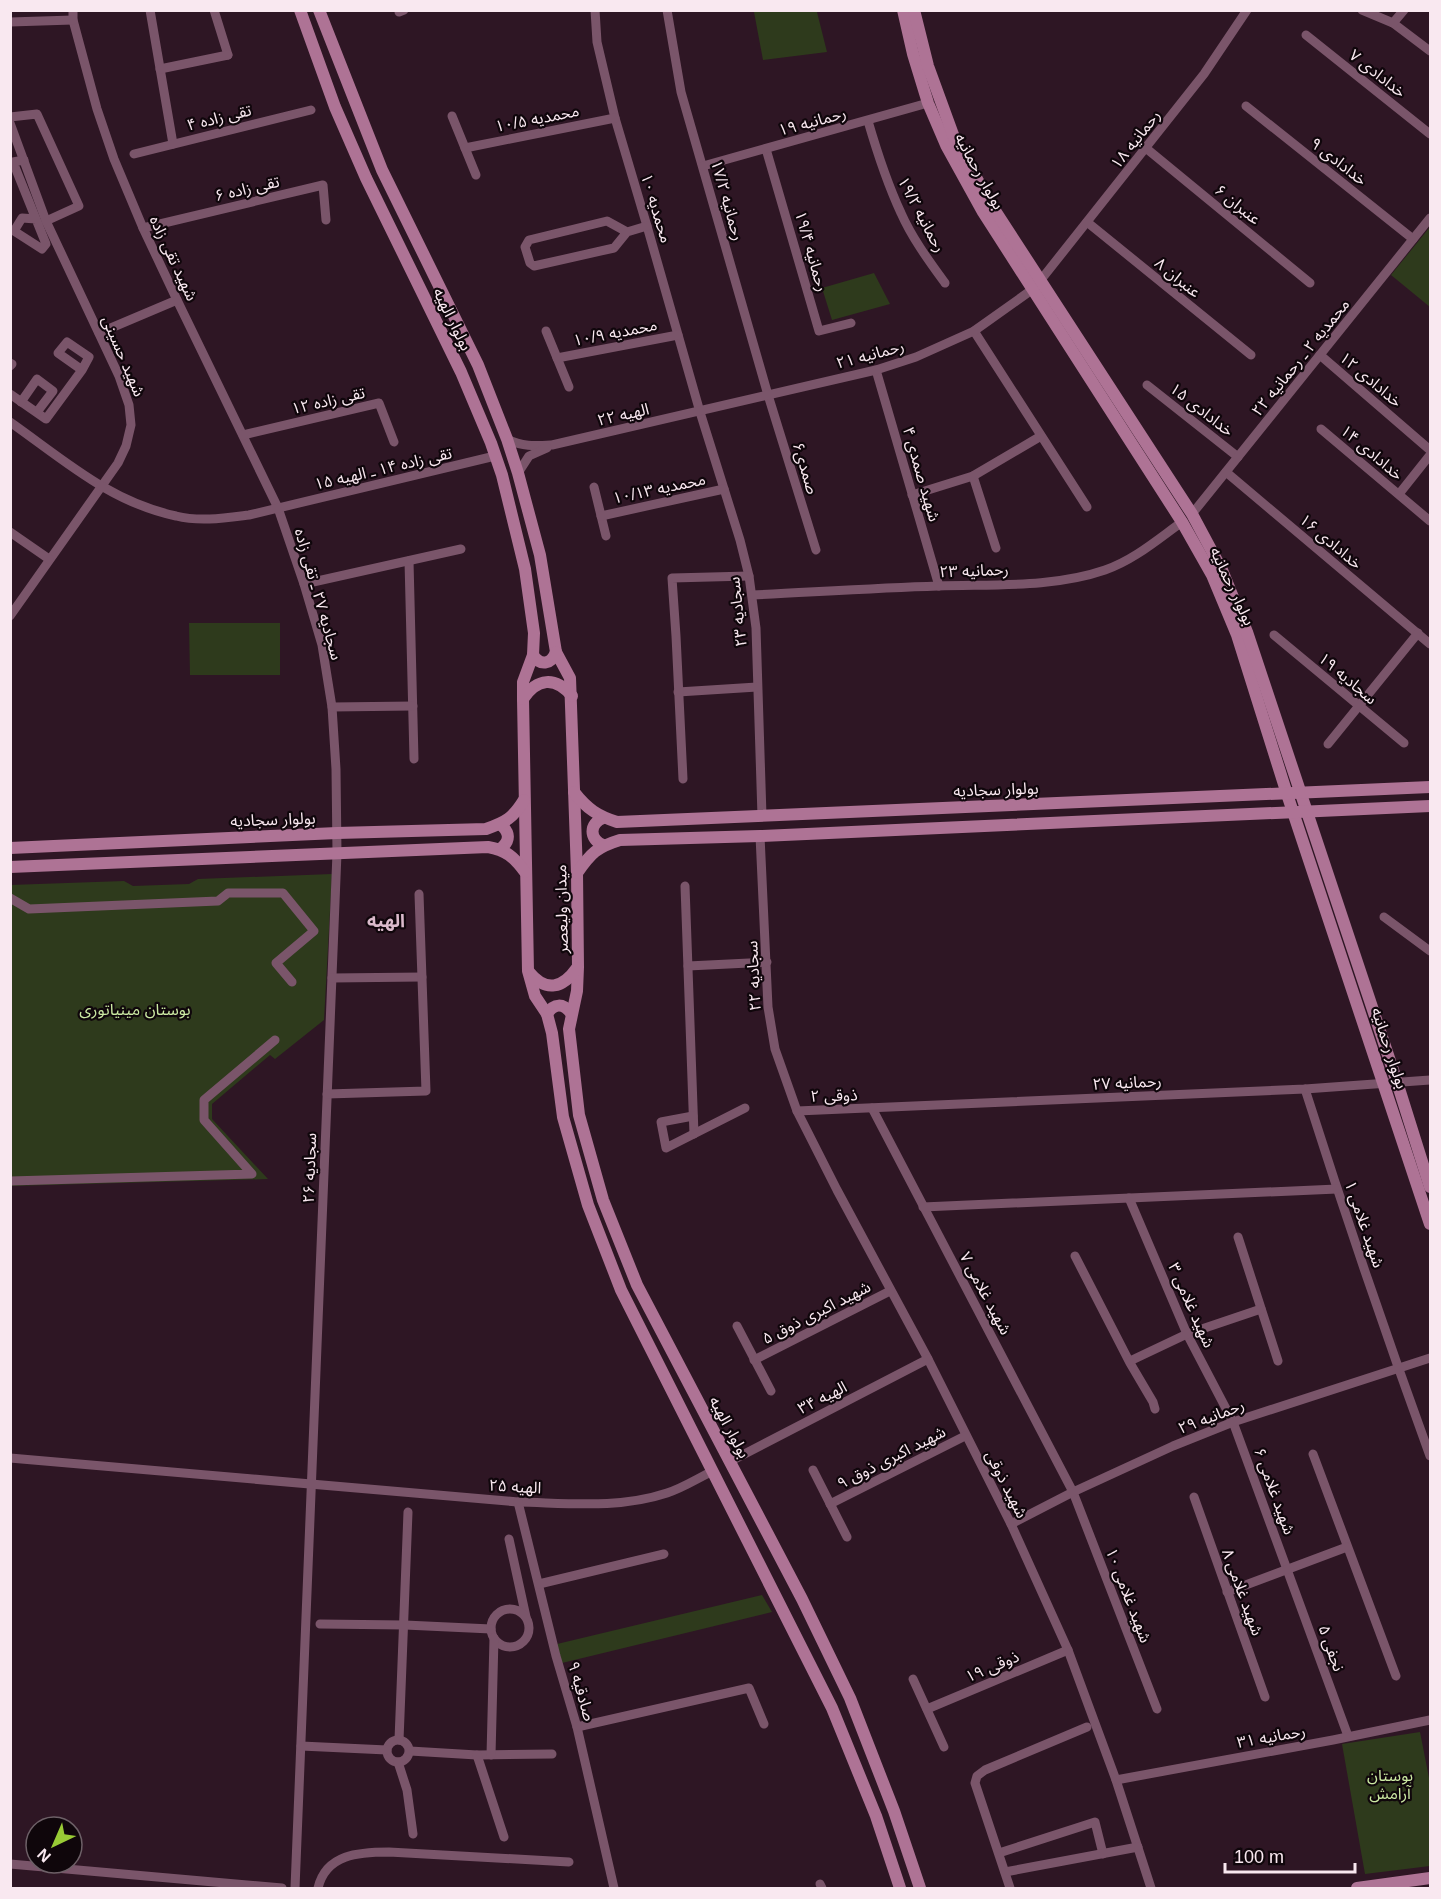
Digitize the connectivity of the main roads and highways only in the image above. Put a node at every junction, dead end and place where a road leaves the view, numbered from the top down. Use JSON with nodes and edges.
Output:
{"nodes":[{"id":1,"x":300,"y":10,"type":"edge"},
{"id":2,"x":319,"y":10,"type":"edge"},
{"id":3,"x":903,"y":10,"type":"edge"},
{"id":4,"x":914,"y":10,"type":"edge"},
{"id":5,"x":1036,"y":285,"type":"junction"},
{"id":6,"x":1187,"y":518,"type":"junction"},
{"id":7,"x":556,"y":652,"type":"junction"},
{"id":8,"x":533,"y":655,"type":"junction"},
{"id":9,"x":572,"y":696,"type":"junction"},
{"id":10,"x":523,"y":699,"type":"junction"},
{"id":11,"x":1431,"y":787,"type":"edge"},
{"id":12,"x":574,"y":792,"type":"junction"},
{"id":13,"x":1287,"y":794,"type":"junction"},
{"id":14,"x":1301,"y":794,"type":"junction"},
{"id":15,"x":524,"y":799,"type":"junction"},
{"id":16,"x":1431,"y":806,"type":"edge"},
{"id":17,"x":1293,"y":812,"type":"junction"},
{"id":18,"x":1307,"y":812,"type":"junction"},
{"id":19,"x":603,"y":818,"type":"junction"},
{"id":20,"x":500,"y":824,"type":"junction"},
{"id":21,"x":603,"y":845,"type":"junction"},
{"id":22,"x":10,"y":848,"type":"edge"},
{"id":23,"x":500,"y":849,"type":"junction"},
{"id":24,"x":10,"y":867,"type":"edge"},
{"id":25,"x":525,"y":873,"type":"junction"},
{"id":26,"x":577,"y":873,"type":"junction"},
{"id":27,"x":578,"y":967,"type":"junction"},
{"id":28,"x":528,"y":971,"type":"junction"},
{"id":29,"x":571,"y":1013,"type":"junction"},
{"id":30,"x":547,"y":1014,"type":"junction"},
{"id":31,"x":1391,"y":1083,"type":"junction"},
{"id":32,"x":1431,"y":1187,"type":"edge"},
{"id":33,"x":1431,"y":1224,"type":"edge"},
{"id":34,"x":729,"y":1462,"type":"junction"},
{"id":35,"x":713,"y":1471,"type":"junction"},
{"id":36,"x":1431,"y":1878,"type":"edge"},
{"id":37,"x":900,"y":1888,"type":"edge"},
{"id":38,"x":920,"y":1888,"type":"edge"},
{"id":39,"x":1357,"y":1888,"type":"edge"}],
"edges":[{"from":1,"to":8,"type":"main road","name":"بولوار الهیه"},
{"from":2,"to":7,"type":"main road","name":"بولوار الهیه"},
{"from":3,"to":5,"type":"main road","name":"بولوار رحمانیه"},
{"from":4,"to":5,"type":"main road","name":"بولوار رحمانیه"},
{"from":5,"to":6,"type":"main road","name":"بولوار رحمانیه"},
{"from":6,"to":13,"type":"main road","name":"بولوار رحمانیه"},
{"from":6,"to":14,"type":"main road","name":"بولوار رحمانیه"},
{"from":7,"to":8,"type":"main road"},
{"from":7,"to":9,"type":"main road","name":"میدان ولیعصر"},
{"from":8,"to":10,"type":"main road","name":"میدان ولیعصر"},
{"from":9,"to":10,"type":"main road"},
{"from":9,"to":12,"type":"main road","name":"میدان ولیعصر"},
{"from":10,"to":15,"type":"main road","name":"میدان ولیعصر"},
{"from":11,"to":14,"type":"main road","name":"بولوار سجادیه"},
{"from":12,"to":19,"type":"main road"},
{"from":12,"to":26,"type":"main road","name":"میدان ولیعصر"},
{"from":13,"to":14,"type":"main road","name":"بولوار سجادیه"},
{"from":13,"to":17,"type":"main road","name":"بولوار رحمانیه"},
{"from":13,"to":19,"type":"main road","name":"بولوار سجادیه"},
{"from":14,"to":18,"type":"main road","name":"بولوار رحمانیه"},
{"from":15,"to":20,"type":"main road"},
{"from":15,"to":25,"type":"main road","name":"میدان ولیعصر"},
{"from":16,"to":18,"type":"main road"},
{"from":17,"to":18,"type":"main road"},
{"from":17,"to":21,"type":"main road"},
{"from":17,"to":31,"type":"main road","name":"بولوار رحمانیه"},
{"from":18,"to":31,"type":"main road","name":"بولوار رحمانیه"},
{"from":19,"to":21,"type":"main road"},
{"from":20,"to":22,"type":"main road","name":"بولوار سجادیه"},
{"from":20,"to":23,"type":"main road"},
{"from":21,"to":26,"type":"main road"},
{"from":23,"to":24,"type":"main road"},
{"from":23,"to":25,"type":"main road"},
{"from":25,"to":28,"type":"main road","name":"میدان ولیعصر"},
{"from":26,"to":27,"type":"main road","name":"میدان ولیعصر"},
{"from":27,"to":28,"type":"main road","name":"میدان ولیعصر"},
{"from":27,"to":29,"type":"main road","name":"بولوار الهیه"},
{"from":28,"to":30,"type":"main road","name":"بولوار الهیه"},
{"from":29,"to":30,"type":"main road"},
{"from":29,"to":34,"type":"main road","name":"بولوار الهیه"},
{"from":30,"to":35,"type":"main road","name":"بولوار الهیه"},
{"from":31,"to":32,"type":"main road","name":"بولوار رحمانیه"},
{"from":31,"to":33,"type":"main road","name":"بولوار رحمانیه"},
{"from":34,"to":35,"type":"main road"},
{"from":34,"to":38,"type":"main road","name":"بولوار الهیه"},
{"from":35,"to":37,"type":"main road","name":"بولوار الهیه"},
{"from":36,"to":39,"type":"main road"}]}
